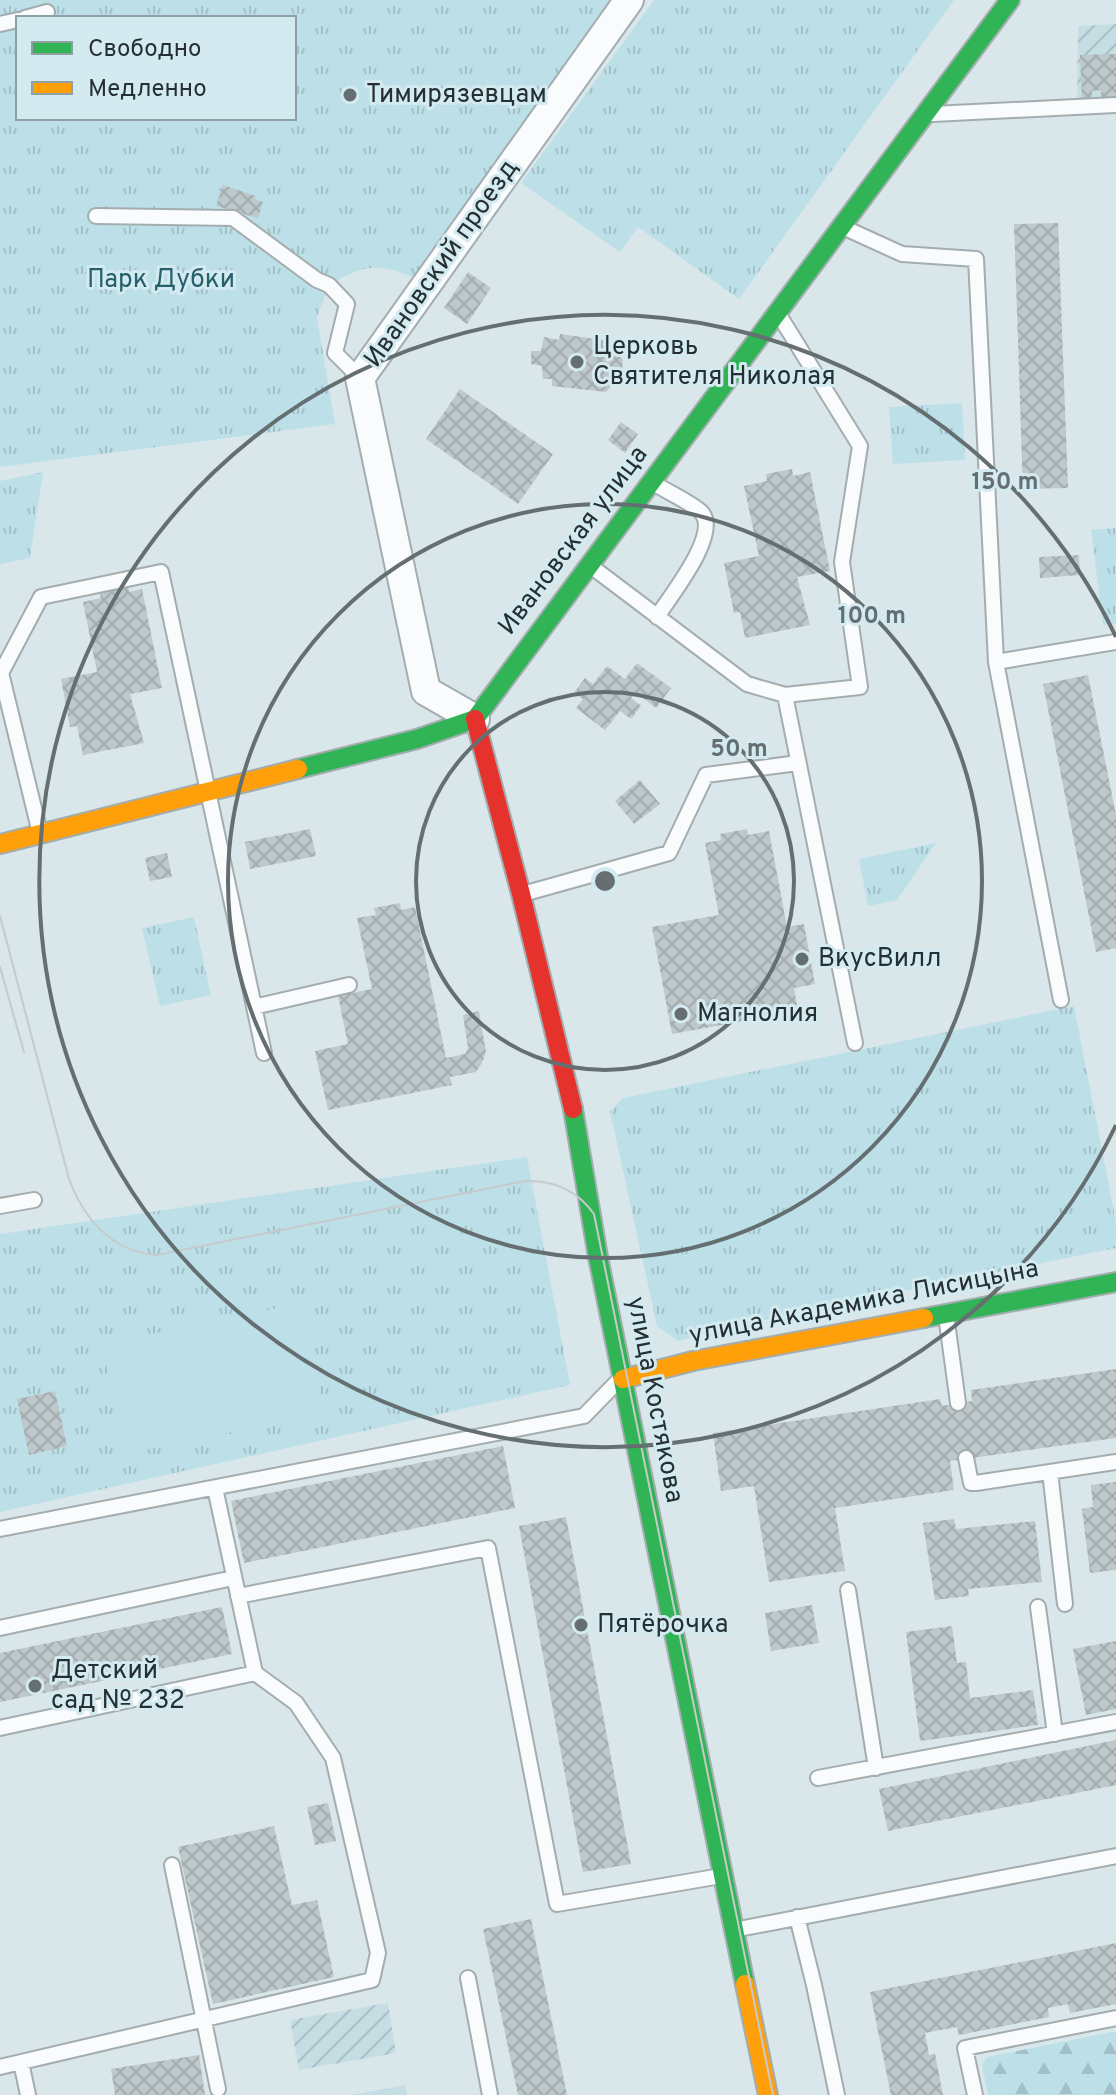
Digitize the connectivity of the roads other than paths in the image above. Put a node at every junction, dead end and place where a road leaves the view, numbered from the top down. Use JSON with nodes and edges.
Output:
{"nodes":[{"id":1,"x":629,"y":0,"type":"edge"},
{"id":2,"x":1010,"y":0,"type":"edge"},
{"id":3,"x":47,"y":12,"type":"dead end"},
{"id":4,"x":32,"y":16,"type":"edge"},
{"id":5,"x":1116,"y":105,"type":"edge"},
{"id":6,"x":925,"y":114,"type":"junction"},
{"id":7,"x":96,"y":216,"type":"dead end"},
{"id":8,"x":841,"y":226,"type":"junction"},
{"id":9,"x":777,"y":312,"type":"junction"},
{"id":10,"x":360,"y":378,"type":"junction"},
{"id":11,"x":651,"y":482,"type":"junction"},
{"id":12,"x":589,"y":565,"type":"junction"},
{"id":13,"x":657,"y":617,"type":"junction"},
{"id":14,"x":1116,"y":642,"type":"edge"},
{"id":15,"x":996,"y":662,"type":"junction"},
{"id":16,"x":785,"y":695,"type":"junction"},
{"id":17,"x":475,"y":719,"type":"junction"},
{"id":18,"x":798,"y":763,"type":"junction"},
{"id":19,"x":208,"y":792,"type":"junction"},
{"id":20,"x":40,"y":834,"type":"junction"},
{"id":21,"x":0,"y":844,"type":"edge"},
{"id":22,"x":521,"y":894,"type":"junction"},
{"id":23,"x":349,"y":985,"type":"dead end"},
{"id":24,"x":1061,"y":1000,"type":"dead end"},
{"id":25,"x":254,"y":1007,"type":"junction"},
{"id":26,"x":855,"y":1043,"type":"dead end"},
{"id":27,"x":264,"y":1053,"type":"dead end"},
{"id":28,"x":34,"y":1200,"type":"dead end"},
{"id":29,"x":0,"y":1206,"type":"edge"},
{"id":30,"x":1116,"y":1282,"type":"edge"},
{"id":31,"x":946,"y":1315,"type":"junction"},
{"id":32,"x":623,"y":1379,"type":"junction"},
{"id":33,"x":958,"y":1403,"type":"dead end"},
{"id":34,"x":966,"y":1458,"type":"dead end"},
{"id":35,"x":1116,"y":1462,"type":"edge"},
{"id":36,"x":1050,"y":1472,"type":"junction"},
{"id":37,"x":215,"y":1488,"type":"junction"},
{"id":38,"x":0,"y":1529,"type":"edge"},
{"id":39,"x":233,"y":1578,"type":"junction"},
{"id":40,"x":848,"y":1590,"type":"dead end"},
{"id":41,"x":238,"y":1596,"type":"junction"},
{"id":42,"x":1065,"y":1604,"type":"dead end"},
{"id":43,"x":1038,"y":1607,"type":"dead end"},
{"id":44,"x":0,"y":1628,"type":"edge"},
{"id":45,"x":255,"y":1673,"type":"junction"},
{"id":46,"x":1116,"y":1722,"type":"edge"},
{"id":47,"x":0,"y":1728,"type":"edge"},
{"id":48,"x":1055,"y":1734,"type":"junction"},
{"id":49,"x":876,"y":1768,"type":"junction"},
{"id":50,"x":818,"y":1778,"type":"dead end"},
{"id":51,"x":1116,"y":1856,"type":"edge"},
{"id":52,"x":172,"y":1865,"type":"dead end"},
{"id":53,"x":723,"y":1875,"type":"junction"},
{"id":54,"x":797,"y":1917,"type":"junction"},
{"id":55,"x":734,"y":1930,"type":"junction"},
{"id":56,"x":468,"y":1978,"type":"dead end"},
{"id":57,"x":1116,"y":2018,"type":"edge"},
{"id":58,"x":204,"y":2019,"type":"junction"},
{"id":59,"x":21,"y":2062,"type":"junction"},
{"id":60,"x":0,"y":2067,"type":"edge"},
{"id":61,"x":218,"y":2089,"type":"dead end"},
{"id":62,"x":28,"y":2095,"type":"edge"},
{"id":63,"x":490,"y":2095,"type":"edge"},
{"id":64,"x":768,"y":2095,"type":"edge"},
{"id":65,"x":837,"y":2095,"type":"edge"},
{"id":66,"x":975,"y":2095,"type":"edge"}],
"edges":[{"from":1,"to":10,"type":"street","name":"Ивановский проезд"},
{"from":2,"to":6,"type":"street","name":"Ивановская улица"},
{"from":3,"to":4,"type":"lane"},
{"from":5,"to":6,"type":"lane"},
{"from":6,"to":8,"type":"street","name":"Ивановская улица"},
{"from":7,"to":10,"type":"lane"},
{"from":8,"to":9,"type":"street","name":"Ивановская улица"},
{"from":8,"to":15,"type":"lane"},
{"from":9,"to":11,"type":"street","name":"Ивановская улица"},
{"from":9,"to":16,"type":"lane"},
{"from":10,"to":17,"type":"street","name":"Ивановский проезд"},
{"from":11,"to":12,"type":"street","name":"Ивановская улица"},
{"from":11,"to":13,"type":"lane"},
{"from":12,"to":13,"type":"lane"},
{"from":12,"to":17,"type":"street","name":"Ивановская улица"},
{"from":13,"to":16,"type":"lane"},
{"from":14,"to":15,"type":"lane"},
{"from":15,"to":24,"type":"lane"},
{"from":16,"to":18,"type":"lane"},
{"from":17,"to":19,"type":"street"},
{"from":17,"to":22,"type":"street","name":"улица Костякова"},
{"from":18,"to":22,"type":"lane"},
{"from":18,"to":26,"type":"lane"},
{"from":19,"to":20,"type":"street"},
{"from":19,"to":20,"type":"lane"},
{"from":19,"to":25,"type":"lane"},
{"from":20,"to":21,"type":"street"},
{"from":22,"to":32,"type":"street","name":"улица Костякова"},
{"from":23,"to":25,"type":"lane"},
{"from":25,"to":27,"type":"lane"},
{"from":28,"to":29,"type":"lane"},
{"from":30,"to":31,"type":"street","name":"улица Академика Лисицына"},
{"from":31,"to":32,"type":"street","name":"улица Академика Лисицына"},
{"from":31,"to":33,"type":"lane"},
{"from":32,"to":37,"type":"lane"},
{"from":32,"to":53,"type":"street","name":"улица Костякова"},
{"from":34,"to":36,"type":"lane"},
{"from":35,"to":36,"type":"lane"},
{"from":36,"to":42,"type":"lane"},
{"from":37,"to":38,"type":"lane"},
{"from":37,"to":39,"type":"lane"},
{"from":39,"to":41,"type":"lane"},
{"from":39,"to":44,"type":"lane"},
{"from":40,"to":49,"type":"lane"},
{"from":41,"to":45,"type":"lane"},
{"from":41,"to":53,"type":"lane"},
{"from":43,"to":48,"type":"lane"},
{"from":45,"to":47,"type":"lane"},
{"from":45,"to":58,"type":"lane"},
{"from":46,"to":48,"type":"lane"},
{"from":48,"to":49,"type":"lane"},
{"from":49,"to":50,"type":"lane"},
{"from":51,"to":54,"type":"lane"},
{"from":52,"to":58,"type":"lane"},
{"from":53,"to":55,"type":"street","name":"улица Костякова"},
{"from":54,"to":55,"type":"lane"},
{"from":54,"to":65,"type":"lane"},
{"from":55,"to":64,"type":"street","name":"улица Костякова"},
{"from":56,"to":63,"type":"lane"},
{"from":57,"to":66,"type":"lane"},
{"from":58,"to":59,"type":"lane"},
{"from":58,"to":61,"type":"lane"},
{"from":59,"to":60,"type":"lane"},
{"from":59,"to":62,"type":"lane"}]}
